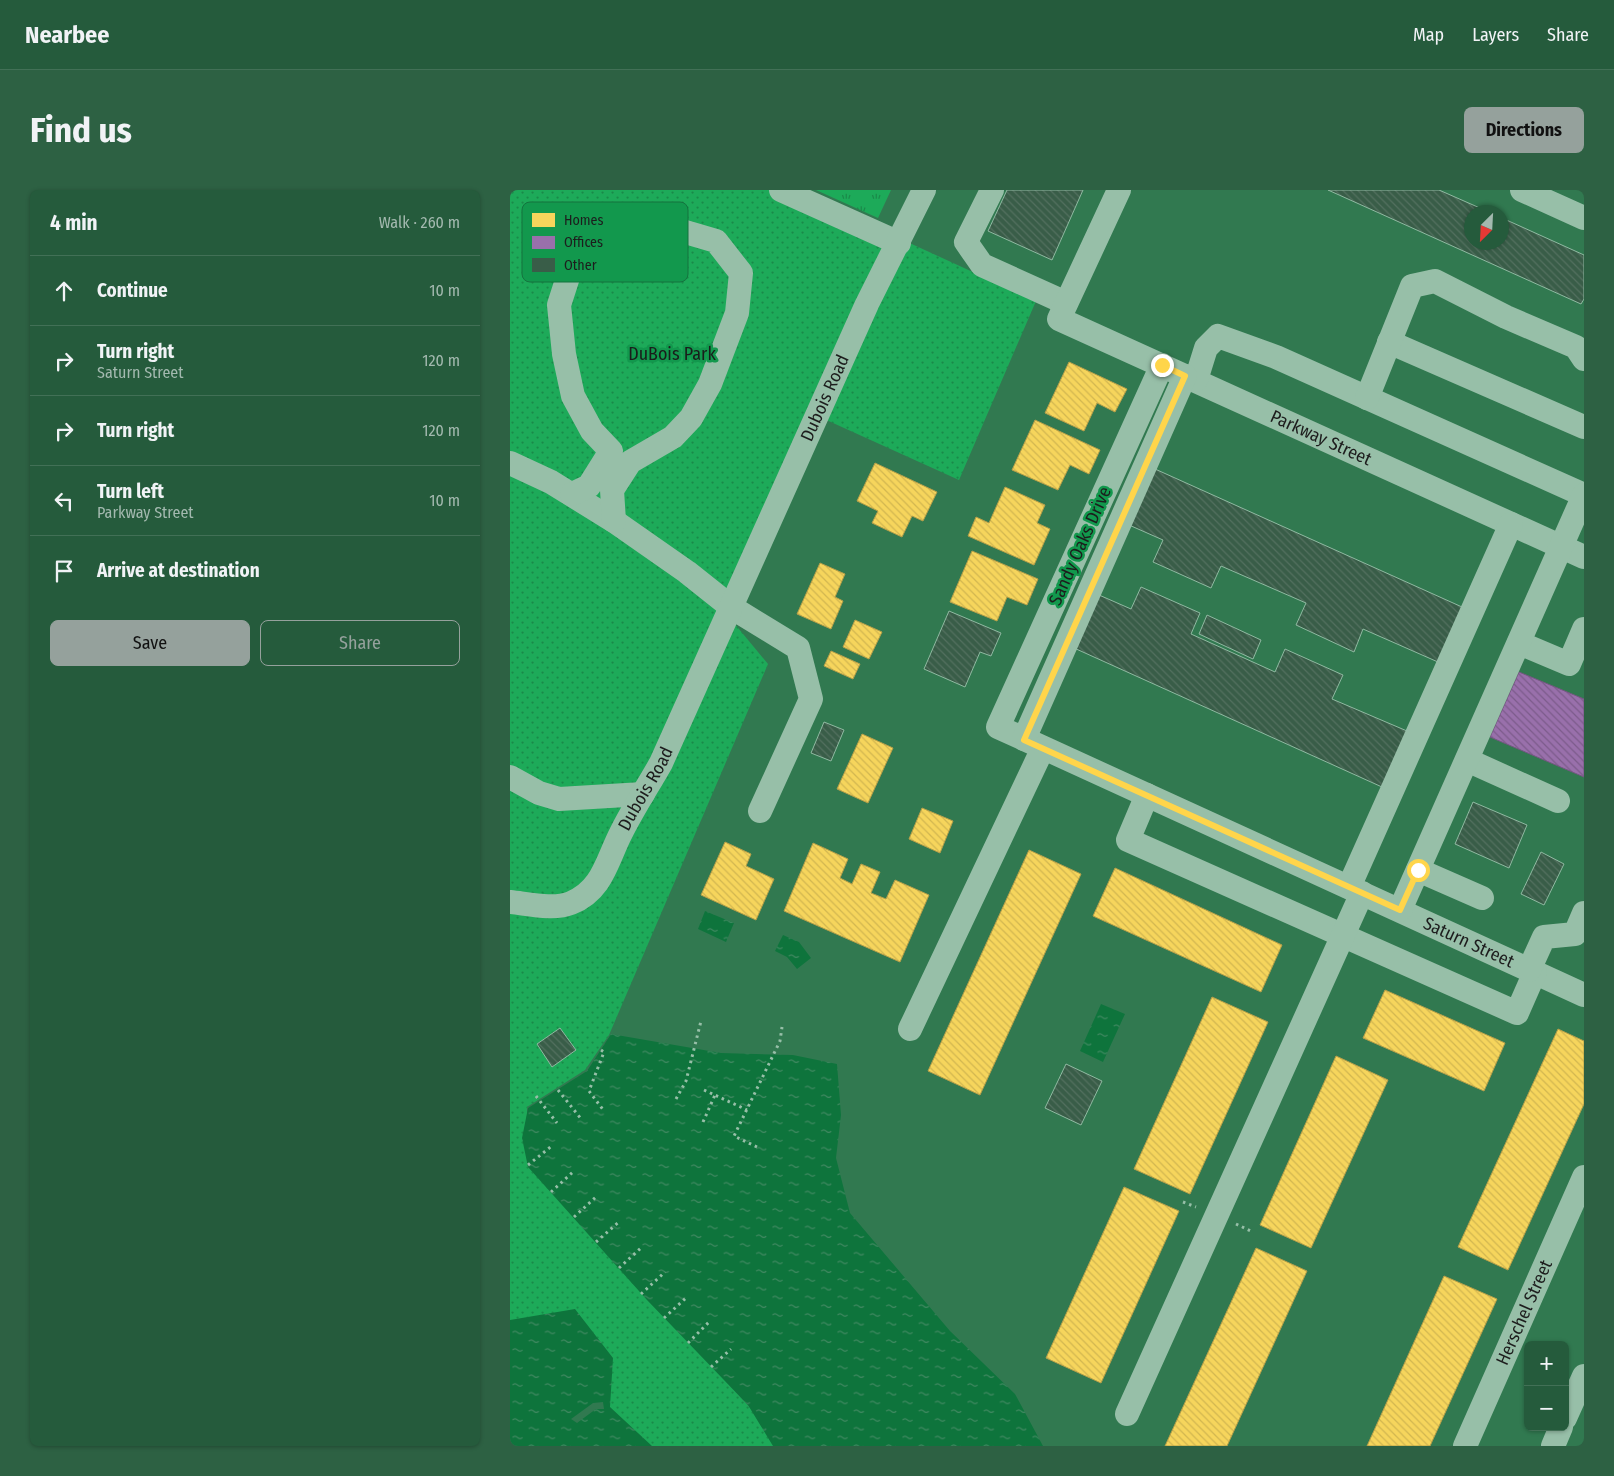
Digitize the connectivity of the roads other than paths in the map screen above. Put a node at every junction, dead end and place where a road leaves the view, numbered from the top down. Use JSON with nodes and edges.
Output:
{"nodes":[{"id":1,"x":781,"y":190,"type":"edge"},
{"id":2,"x":924,"y":190,"type":"edge"},
{"id":3,"x":992,"y":190,"type":"edge"},
{"id":4,"x":1120,"y":190,"type":"edge"},
{"id":5,"x":1522,"y":190,"type":"edge"},
{"id":6,"x":1584,"y":218,"type":"edge"},
{"id":7,"x":688,"y":233,"type":"edge"},
{"id":8,"x":899,"y":243,"type":"junction"},
{"id":9,"x":566,"y":282,"type":"edge"},
{"id":10,"x":1063,"y":311,"type":"junction"},
{"id":11,"x":1389,"y":342,"type":"junction"},
{"id":12,"x":1584,"y":359,"type":"edge"},
{"id":13,"x":1162,"y":365,"type":"junction"},
{"id":14,"x":1190,"y":378,"type":"junction"},
{"id":15,"x":1367,"y":398,"type":"junction"},
{"id":16,"x":1584,"y":427,"type":"edge"},
{"id":17,"x":621,"y":456,"type":"junction"},
{"id":18,"x":510,"y":463,"type":"edge"},
{"id":19,"x":572,"y":494,"type":"junction"},
{"id":20,"x":1584,"y":495,"type":"edge"},
{"id":21,"x":614,"y":521,"type":"junction"},
{"id":22,"x":1511,"y":524,"type":"junction"},
{"id":23,"x":1562,"y":548,"type":"junction"},
{"id":24,"x":1584,"y":557,"type":"edge"},
{"id":25,"x":730,"y":607,"type":"junction"},
{"id":26,"x":1584,"y":629,"type":"edge"},
{"id":27,"x":1519,"y":643,"type":"junction"},
{"id":28,"x":998,"y":727,"type":"joint"},
{"id":29,"x":1033,"y":744,"type":"junction"},
{"id":30,"x":1467,"y":760,"type":"junction"},
{"id":31,"x":510,"y":777,"type":"edge"},
{"id":32,"x":643,"y":794,"type":"junction"},
{"id":33,"x":1147,"y":795,"type":"junction"},
{"id":34,"x":1558,"y":800,"type":"dead end"},
{"id":35,"x":760,"y":811,"type":"dead end"},
{"id":36,"x":1418,"y":870,"type":"junction"},
{"id":37,"x":1355,"y":890,"type":"junction"},
{"id":38,"x":1482,"y":898,"type":"dead end"},
{"id":39,"x":510,"y":902,"type":"edge"},
{"id":40,"x":1400,"y":910,"type":"junction"},
{"id":41,"x":1584,"y":913,"type":"edge"},
{"id":42,"x":1343,"y":936,"type":"junction"},
{"id":43,"x":1532,"y":971,"type":"junction"},
{"id":44,"x":1584,"y":995,"type":"edge"},
{"id":45,"x":910,"y":1029,"type":"dead end"},
{"id":46,"x":1584,"y":1178,"type":"edge"},
{"id":47,"x":1584,"y":1376,"type":"edge"},
{"id":48,"x":1569,"y":1409,"type":"edge"},
{"id":49,"x":1127,"y":1414,"type":"dead end"},
{"id":50,"x":1559,"y":1431,"type":"edge"},
{"id":51,"x":1465,"y":1446,"type":"edge"},
{"id":52,"x":1553,"y":1446,"type":"edge"}],
"edges":[{"from":1,"to":8,"type":"street"},
{"from":2,"to":8,"type":"street","name":"Dubois Road"},
{"from":3,"to":10,"type":"street","name":"Parkway Street"},
{"from":4,"to":10,"type":"street"},
{"from":5,"to":6,"type":"street"},
{"from":7,"to":17,"type":"street"},
{"from":8,"to":25,"type":"street","name":"Dubois Road"},
{"from":9,"to":17,"type":"street"},
{"from":10,"to":13,"type":"street","name":"Parkway Street"},
{"from":11,"to":12,"type":"street"},
{"from":11,"to":15,"type":"street"},
{"from":11,"to":16,"type":"street"},
{"from":13,"to":14,"type":"street","name":"Parkway Street"},
{"from":13,"to":28,"type":"street","name":"Sandy Oaks Drive"},
{"from":14,"to":15,"type":"street"},
{"from":14,"to":22,"type":"street","name":"Parkway Street"},
{"from":14,"to":29,"type":"street"},
{"from":15,"to":20,"type":"street"},
{"from":17,"to":19,"type":"street"},
{"from":17,"to":21,"type":"street"},
{"from":18,"to":19,"type":"street"},
{"from":19,"to":21,"type":"street"},
{"from":20,"to":23,"type":"street"},
{"from":21,"to":25,"type":"street"},
{"from":22,"to":23,"type":"street","name":"Parkway Street"},
{"from":22,"to":37,"type":"street"},
{"from":23,"to":24,"type":"street","name":"Parkway Street"},
{"from":23,"to":27,"type":"street"},
{"from":25,"to":32,"type":"street","name":"Dubois Road"},
{"from":25,"to":35,"type":"street"},
{"from":26,"to":27,"type":"street"},
{"from":27,"to":30,"type":"street"},
{"from":28,"to":29,"type":"street","name":"Saturn Street"},
{"from":29,"to":33,"type":"street","name":"Saturn Street"},
{"from":29,"to":45,"type":"street"},
{"from":30,"to":34,"type":"street"},
{"from":30,"to":36,"type":"street"},
{"from":31,"to":32,"type":"street"},
{"from":32,"to":39,"type":"street","name":"Dubois Road"},
{"from":33,"to":37,"type":"street","name":"Saturn Street"},
{"from":33,"to":42,"type":"street"},
{"from":36,"to":38,"type":"street"},
{"from":36,"to":40,"type":"street"},
{"from":37,"to":40,"type":"street","name":"Saturn Street"},
{"from":37,"to":42,"type":"street"},
{"from":40,"to":43,"type":"street","name":"Saturn Street"},
{"from":41,"to":43,"type":"street"},
{"from":42,"to":43,"type":"street"},
{"from":42,"to":49,"type":"street"},
{"from":43,"to":44,"type":"street","name":"Saturn Street"},
{"from":46,"to":51,"type":"street","name":"Herschel Street"},
{"from":47,"to":48,"type":"street"},
{"from":50,"to":52,"type":"street"}]}
